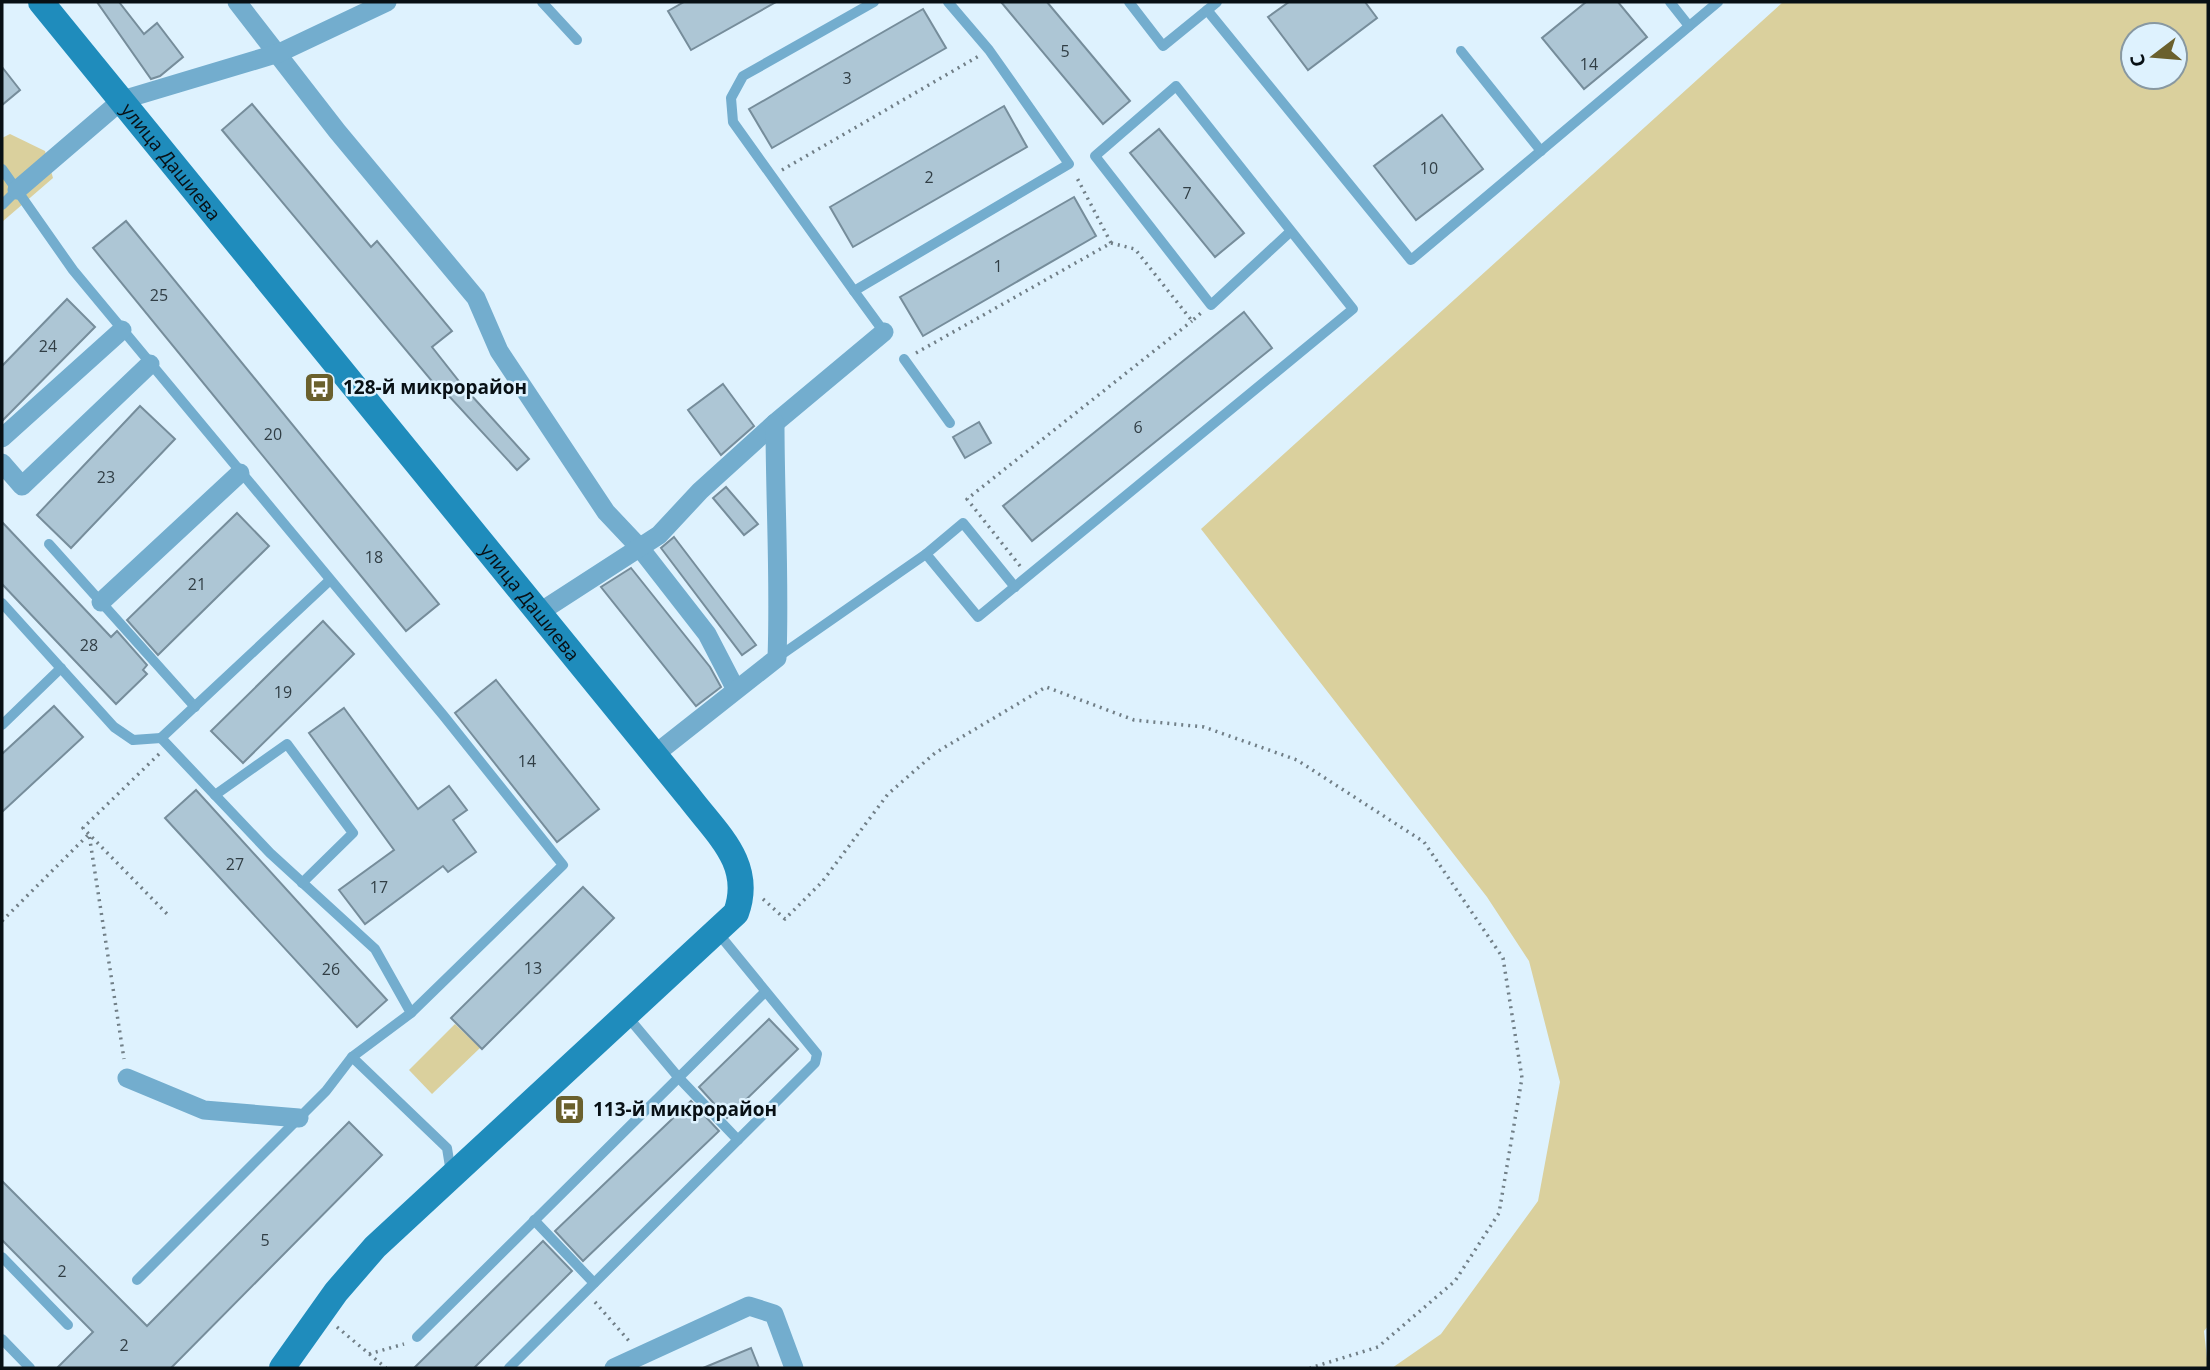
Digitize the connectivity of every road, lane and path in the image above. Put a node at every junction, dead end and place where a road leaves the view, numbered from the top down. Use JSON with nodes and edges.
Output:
{"nodes":[{"id":1,"x":41,"y":2,"type":"edge"},
{"id":2,"x":237,"y":2,"type":"edge"},
{"id":3,"x":387,"y":2,"type":"edge"},
{"id":4,"x":542,"y":2,"type":"edge"},
{"id":5,"x":874,"y":2,"type":"edge"},
{"id":6,"x":948,"y":2,"type":"edge"},
{"id":7,"x":1129,"y":2,"type":"edge"},
{"id":8,"x":1217,"y":2,"type":"edge"},
{"id":9,"x":1670,"y":2,"type":"edge"},
{"id":10,"x":1718,"y":2,"type":"edge"},
{"id":11,"x":1207,"y":10,"type":"junction"},
{"id":12,"x":1689,"y":26,"type":"junction"},
{"id":13,"x":577,"y":40,"type":"dead end"},
{"id":14,"x":989,"y":50,"type":"junction"},
{"id":15,"x":1461,"y":51,"type":"dead end"},
{"id":16,"x":279,"y":53,"type":"junction"},
{"id":17,"x":121,"y":100,"type":"junction"},
{"id":18,"x":1541,"y":151,"type":"junction"},
{"id":19,"x":1069,"y":164,"type":"junction"},
{"id":20,"x":2,"y":169,"type":"edge"},
{"id":21,"x":771,"y":176,"type":"junction"},
{"id":22,"x":17,"y":190,"type":"junction"},
{"id":23,"x":2,"y":205,"type":"edge"},
{"id":24,"x":1290,"y":232,"type":"junction"},
{"id":25,"x":1111,"y":243,"type":"junction"},
{"id":26,"x":855,"y":291,"type":"junction"},
{"id":27,"x":1211,"y":305,"type":"junction"},
{"id":28,"x":1192,"y":321,"type":"junction"},
{"id":29,"x":122,"y":330,"type":"junction"},
{"id":30,"x":884,"y":332,"type":"joint"},
{"id":31,"x":904,"y":359,"type":"joint"},
{"id":32,"x":150,"y":364,"type":"junction"},
{"id":33,"x":950,"y":422,"type":"dead end"},
{"id":34,"x":775,"y":423,"type":"junction"},
{"id":35,"x":2,"y":438,"type":"edge"},
{"id":36,"x":2,"y":463,"type":"edge"},
{"id":37,"x":240,"y":473,"type":"junction"},
{"id":38,"x":49,"y":544,"type":"dead end"},
{"id":39,"x":640,"y":548,"type":"junction"},
{"id":40,"x":926,"y":554,"type":"junction"},
{"id":41,"x":1028,"y":576,"type":"junction"},
{"id":42,"x":329,"y":581,"type":"junction"},
{"id":43,"x":1015,"y":587,"type":"junction"},
{"id":44,"x":101,"y":602,"type":"junction"},
{"id":45,"x":2,"y":603,"type":"edge"},
{"id":46,"x":540,"y":612,"type":"junction"},
{"id":47,"x":777,"y":657,"type":"junction"},
{"id":48,"x":61,"y":668,"type":"junction"},
{"id":49,"x":735,"y":688,"type":"junction"},
{"id":50,"x":195,"y":706,"type":"junction"},
{"id":51,"x":2,"y":725,"type":"edge"},
{"id":52,"x":165,"y":741,"type":"junction"},
{"id":53,"x":654,"y":755,"type":"junction"},
{"id":54,"x":215,"y":795,"type":"junction"},
{"id":55,"x":89,"y":834,"type":"junction"},
{"id":56,"x":743,"y":882,"type":"junction"},
{"id":57,"x":302,"y":883,"type":"junction"},
{"id":58,"x":169,"y":916,"type":"dead end"},
{"id":59,"x":2,"y":921,"type":"edge"},
{"id":60,"x":718,"y":932,"type":"junction"},
{"id":61,"x":765,"y":992,"type":"junction"},
{"id":62,"x":411,"y":1013,"type":"junction"},
{"id":63,"x":627,"y":1016,"type":"junction"},
{"id":64,"x":352,"y":1057,"type":"junction"},
{"id":65,"x":127,"y":1078,"type":"joint"},
{"id":66,"x":679,"y":1078,"type":"junction"},
{"id":67,"x":299,"y":1118,"type":"junction"},
{"id":68,"x":738,"y":1140,"type":"junction"},
{"id":69,"x":451,"y":1174,"type":"junction"},
{"id":70,"x":534,"y":1220,"type":"junction"},
{"id":71,"x":2,"y":1257,"type":"edge"},
{"id":72,"x":137,"y":1280,"type":"dead end"},
{"id":73,"x":594,"y":1283,"type":"junction"},
{"id":74,"x":586,"y":1292,"type":"junction"},
{"id":75,"x":332,"y":1323,"type":"dead end"},
{"id":76,"x":68,"y":1325,"type":"dead end"},
{"id":77,"x":417,"y":1337,"type":"joint"},
{"id":78,"x":2,"y":1339,"type":"edge"},
{"id":79,"x":369,"y":1354,"type":"junction"},
{"id":80,"x":642,"y":1355,"type":"junction"},
{"id":81,"x":30,"y":1368,"type":"edge"},
{"id":82,"x":282,"y":1368,"type":"edge"},
{"id":83,"x":386,"y":1368,"type":"edge"},
{"id":84,"x":509,"y":1368,"type":"edge"},
{"id":85,"x":614,"y":1368,"type":"edge"},
{"id":86,"x":794,"y":1368,"type":"edge"},
{"id":87,"x":1310,"y":1368,"type":"edge"}],
"edges":[{"from":1,"to":17,"type":"street","name":"улица Дашиева"},
{"from":2,"to":16,"type":"street"},
{"from":3,"to":16,"type":"street"},
{"from":4,"to":13,"type":"lane"},
{"from":5,"to":21,"type":"lane"},
{"from":6,"to":14,"type":"lane"},
{"from":7,"to":11,"type":"lane"},
{"from":8,"to":11,"type":"lane"},
{"from":9,"to":12,"type":"lane"},
{"from":10,"to":12,"type":"lane"},
{"from":11,"to":18,"type":"lane"},
{"from":12,"to":18,"type":"lane"},
{"from":14,"to":19,"type":"lane"},
{"from":14,"to":21,"type":"path"},
{"from":15,"to":18,"type":"lane"},
{"from":16,"to":17,"type":"street"},
{"from":16,"to":39,"type":"street"},
{"from":17,"to":22,"type":"street"},
{"from":17,"to":46,"type":"street","name":"улица Дашиева"},
{"from":19,"to":25,"type":"path"},
{"from":19,"to":26,"type":"lane"},
{"from":20,"to":22,"type":"lane"},
{"from":21,"to":26,"type":"lane"},
{"from":22,"to":23,"type":"lane"},
{"from":22,"to":29,"type":"lane"},
{"from":24,"to":27,"type":"lane"},
{"from":24,"to":27,"type":"lane"},
{"from":24,"to":41,"type":"lane"},
{"from":25,"to":28,"type":"path"},
{"from":25,"to":31,"type":"path"},
{"from":26,"to":30,"type":"lane"},
{"from":27,"to":28,"type":"path"},
{"from":28,"to":41,"type":"path"},
{"from":29,"to":32,"type":"lane"},
{"from":29,"to":35,"type":"street"},
{"from":30,"to":34,"type":"street"},
{"from":31,"to":33,"type":"lane"},
{"from":32,"to":36,"type":"street"},
{"from":32,"to":37,"type":"lane"},
{"from":34,"to":39,"type":"street"},
{"from":34,"to":47,"type":"street"},
{"from":37,"to":42,"type":"lane"},
{"from":37,"to":44,"type":"street"},
{"from":38,"to":44,"type":"lane"},
{"from":39,"to":46,"type":"street"},
{"from":39,"to":49,"type":"street"},
{"from":40,"to":43,"type":"lane"},
{"from":40,"to":43,"type":"lane"},
{"from":40,"to":47,"type":"lane"},
{"from":41,"to":43,"type":"lane"},
{"from":42,"to":50,"type":"lane"},
{"from":42,"to":62,"type":"lane"},
{"from":44,"to":50,"type":"lane"},
{"from":45,"to":48,"type":"lane"},
{"from":46,"to":53,"type":"street","name":"улица Дашиева"},
{"from":47,"to":49,"type":"street"},
{"from":48,"to":51,"type":"lane"},
{"from":48,"to":52,"type":"lane"},
{"from":49,"to":53,"type":"street"},
{"from":50,"to":52,"type":"lane"},
{"from":52,"to":54,"type":"lane"},
{"from":52,"to":55,"type":"path"},
{"from":53,"to":56,"type":"street","name":"улица Дашиева"},
{"from":54,"to":57,"type":"lane"},
{"from":54,"to":57,"type":"lane"},
{"from":55,"to":58,"type":"path"},
{"from":55,"to":59,"type":"path"},
{"from":55,"to":65,"type":"path"},
{"from":56,"to":60,"type":"street"},
{"from":56,"to":87,"type":"path"},
{"from":57,"to":62,"type":"lane"},
{"from":60,"to":61,"type":"lane"},
{"from":60,"to":63,"type":"street"},
{"from":61,"to":66,"type":"lane"},
{"from":61,"to":68,"type":"lane"},
{"from":62,"to":64,"type":"lane"},
{"from":63,"to":66,"type":"lane"},
{"from":63,"to":69,"type":"street"},
{"from":64,"to":67,"type":"lane"},
{"from":64,"to":69,"type":"lane"},
{"from":65,"to":67,"type":"street"},
{"from":66,"to":68,"type":"lane"},
{"from":66,"to":70,"type":"lane"},
{"from":67,"to":72,"type":"lane"},
{"from":68,"to":73,"type":"lane"},
{"from":69,"to":82,"type":"street"},
{"from":70,"to":73,"type":"lane"},
{"from":70,"to":77,"type":"lane"},
{"from":71,"to":76,"type":"lane"},
{"from":73,"to":74,"type":"lane"},
{"from":74,"to":80,"type":"path"},
{"from":74,"to":84,"type":"lane"},
{"from":75,"to":79,"type":"path"},
{"from":77,"to":79,"type":"path"},
{"from":78,"to":81,"type":"lane"},
{"from":79,"to":83,"type":"path"},
{"from":80,"to":85,"type":"street"},
{"from":80,"to":86,"type":"street"}]}
